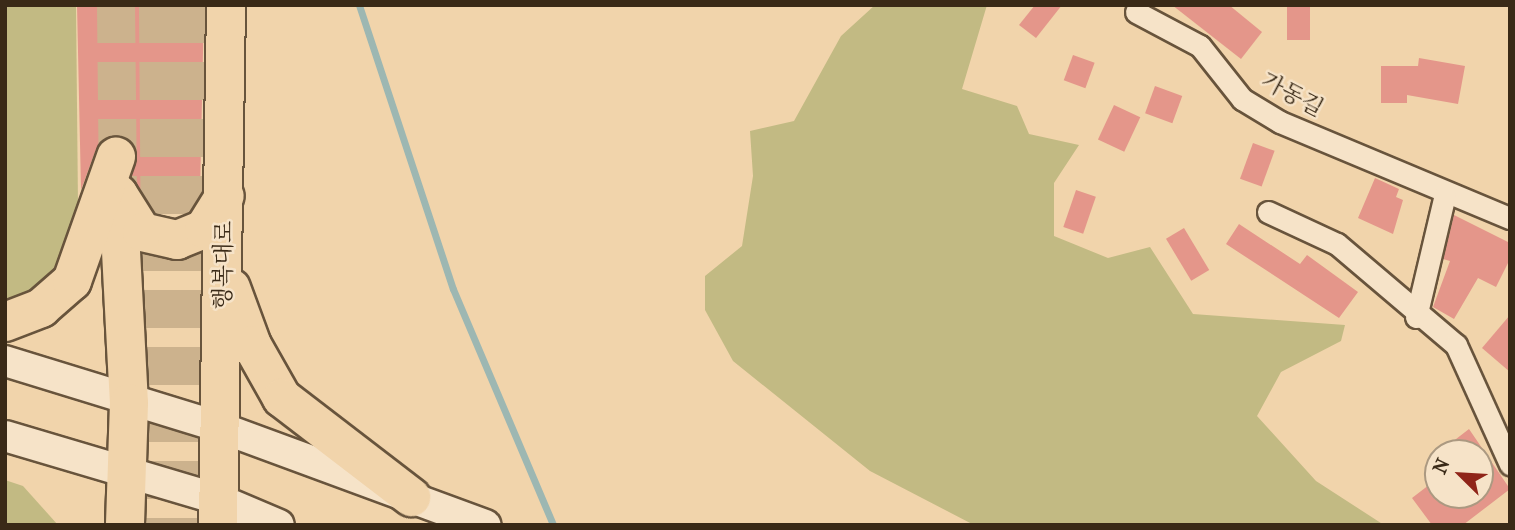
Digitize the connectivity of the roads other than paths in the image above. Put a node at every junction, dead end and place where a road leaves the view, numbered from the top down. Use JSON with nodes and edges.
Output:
{"nodes":[{"id":1,"x":226,"y":5,"type":"edge"},
{"id":2,"x":1136,"y":12,"type":"dead end"},
{"id":3,"x":117,"y":176,"type":"junction"},
{"id":4,"x":1445,"y":194,"type":"junction"},
{"id":5,"x":225,"y":196,"type":"junction"},
{"id":6,"x":1268,"y":212,"type":"dead end"},
{"id":7,"x":1510,"y":218,"type":"edge"},
{"id":8,"x":225,"y":255,"type":"junction"},
{"id":9,"x":1416,"y":317,"type":"junction"},
{"id":10,"x":5,"y":321,"type":"edge"},
{"id":11,"x":5,"y":361,"type":"edge"},
{"id":12,"x":129,"y":402,"type":"junction"},
{"id":13,"x":219,"y":427,"type":"junction"},
{"id":14,"x":5,"y":436,"type":"edge"},
{"id":15,"x":1510,"y":464,"type":"edge"},
{"id":16,"x":127,"y":477,"type":"junction"},
{"id":17,"x":411,"y":497,"type":"junction"},
{"id":18,"x":218,"y":512,"type":"edge"},
{"id":19,"x":125,"y":525,"type":"edge"},
{"id":20,"x":279,"y":525,"type":"edge"},
{"id":21,"x":486,"y":525,"type":"edge"}],
"edges":[{"from":1,"to":5,"type":"highway","name":"행복대로"},
{"from":2,"to":4,"type":"street","name":"가동길"},
{"from":3,"to":5,"type":"highway"},
{"from":3,"to":10,"type":"highway"},
{"from":3,"to":12,"type":"highway"},
{"from":4,"to":7,"type":"street","name":"가동길"},
{"from":4,"to":9,"type":"street"},
{"from":5,"to":8,"type":"highway","name":"행복대로"},
{"from":6,"to":9,"type":"street"},
{"from":8,"to":13,"type":"highway","name":"행복대로"},
{"from":8,"to":17,"type":"highway"},
{"from":9,"to":15,"type":"street"},
{"from":11,"to":12,"type":"street"},
{"from":12,"to":13,"type":"street"},
{"from":12,"to":16,"type":"highway"},
{"from":13,"to":17,"type":"street"},
{"from":13,"to":18,"type":"highway","name":"행복대로"},
{"from":14,"to":16,"type":"street"},
{"from":16,"to":18,"type":"street"},
{"from":16,"to":19,"type":"highway"},
{"from":17,"to":21,"type":"street"},
{"from":18,"to":20,"type":"street"}]}
